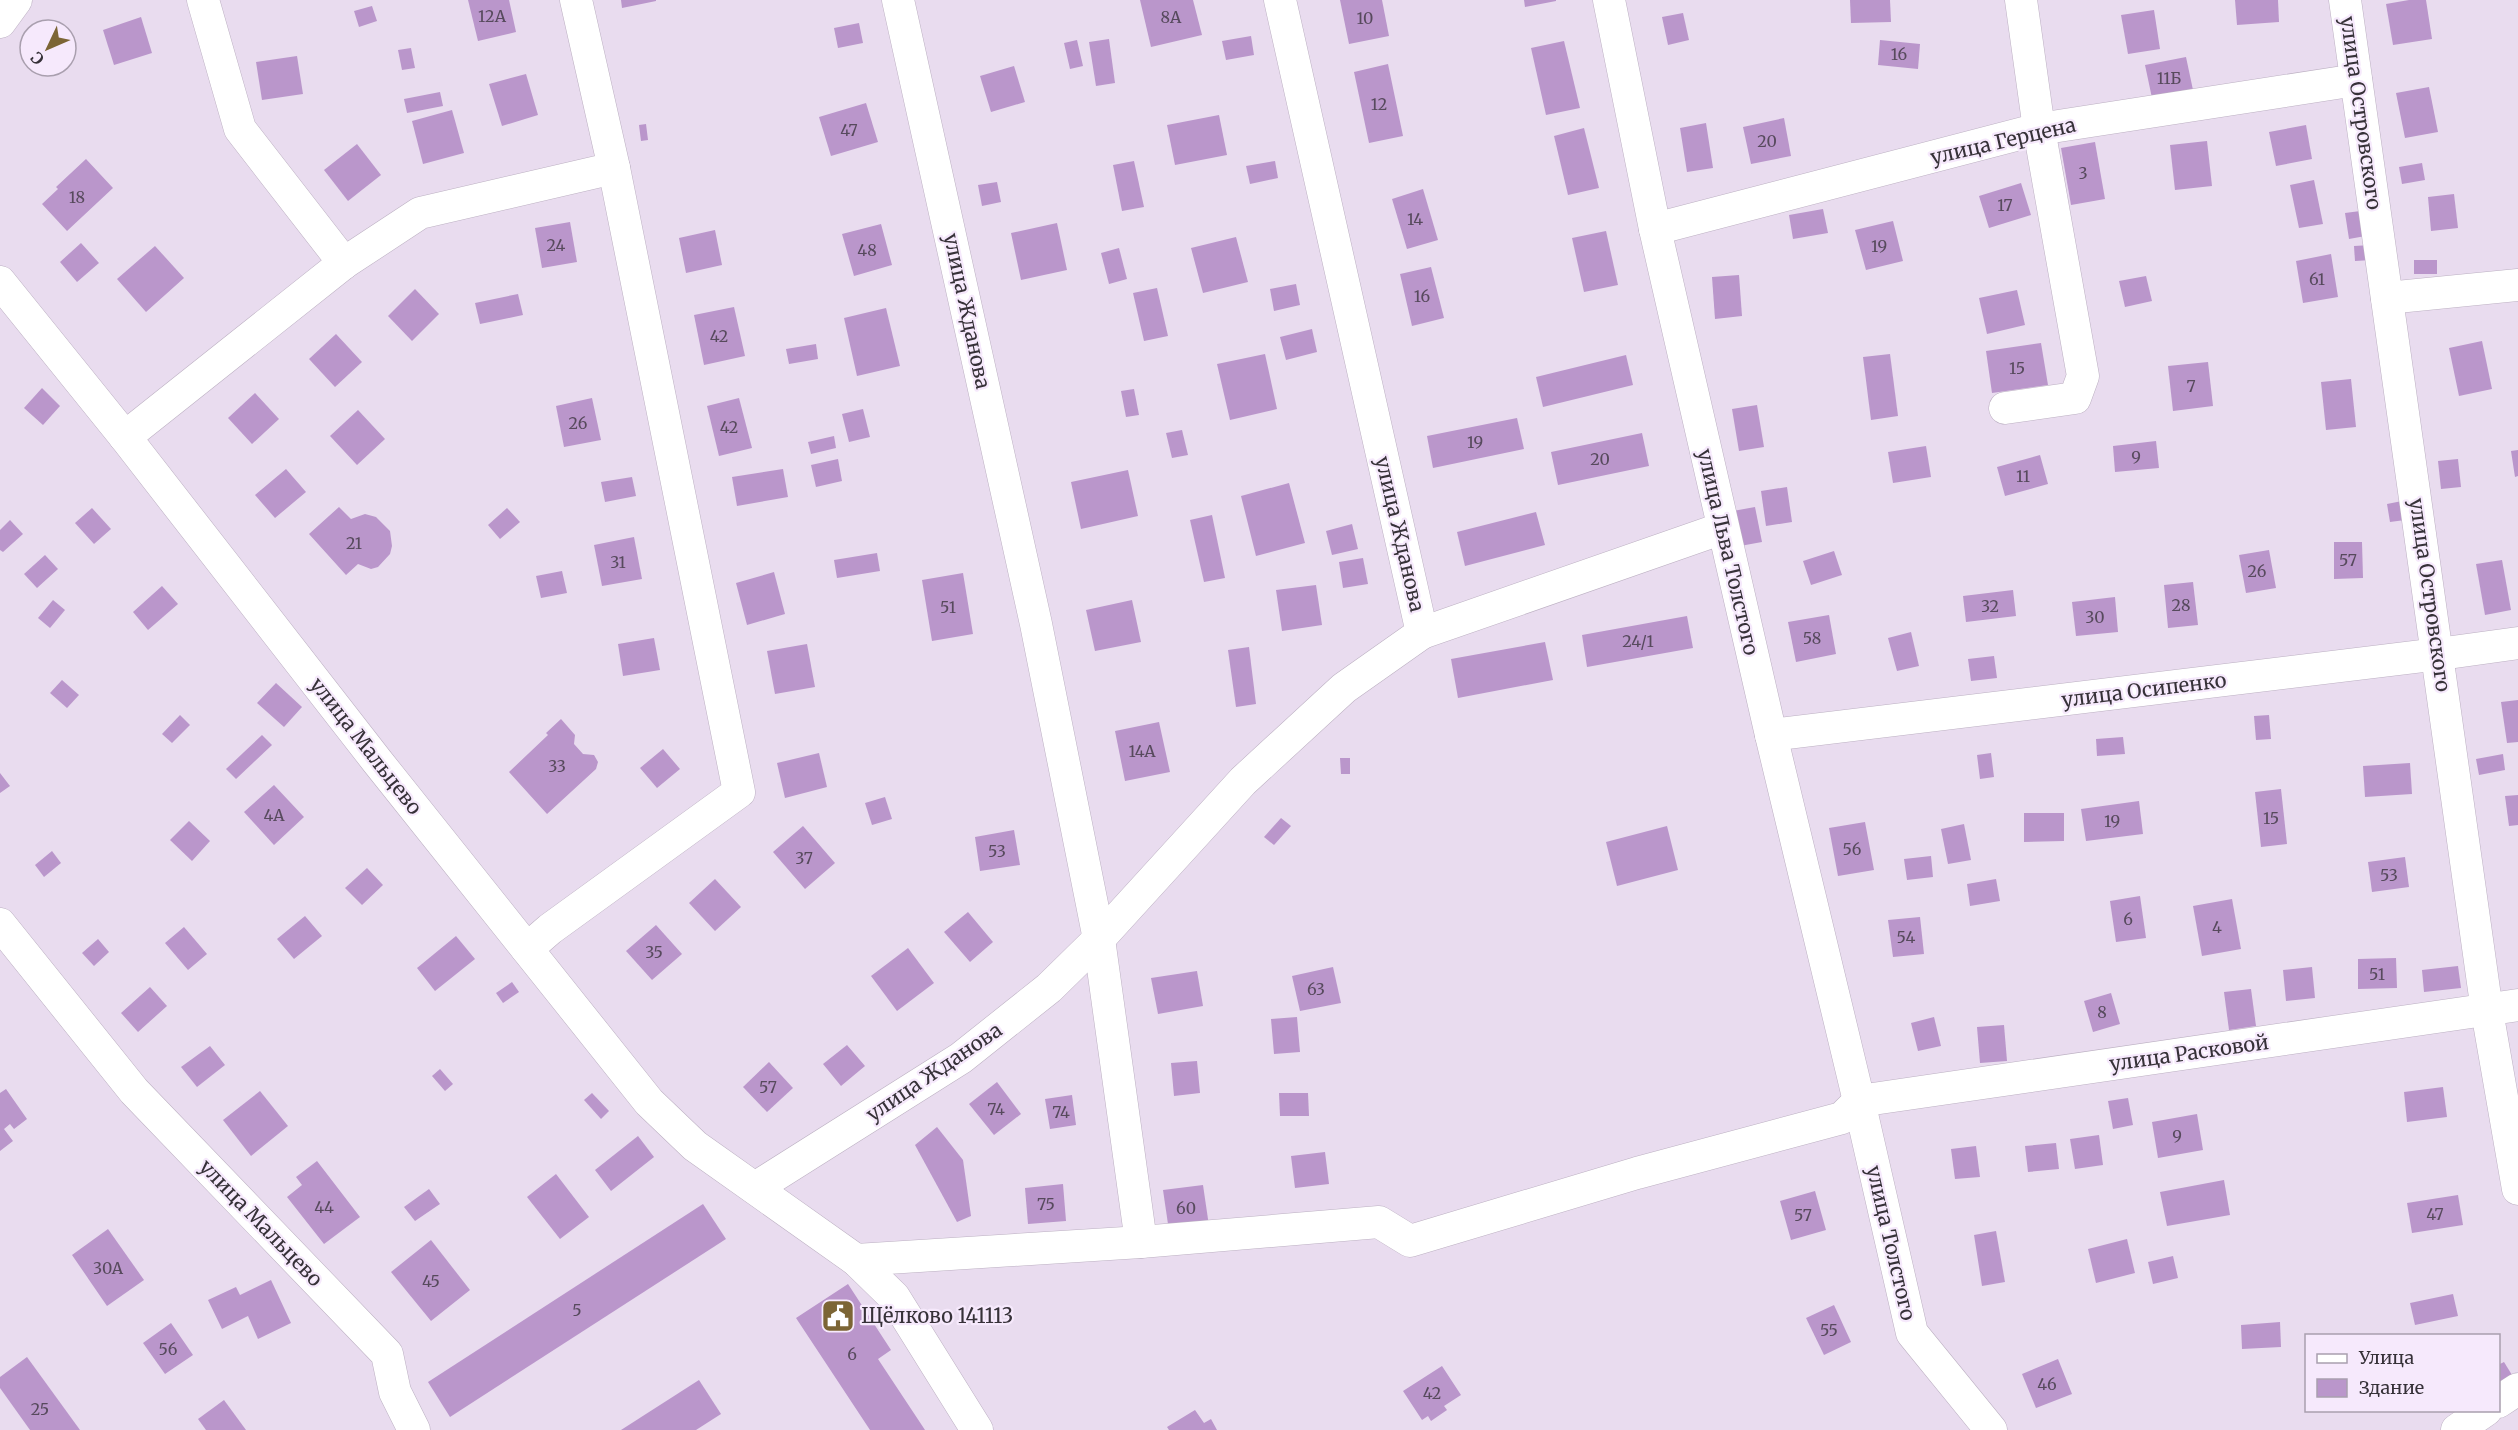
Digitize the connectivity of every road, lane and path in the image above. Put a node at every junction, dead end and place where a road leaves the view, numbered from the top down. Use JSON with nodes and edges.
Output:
{"nodes":[{"id":1,"x":16,"y":0,"type":"edge"},
{"id":2,"x":203,"y":0,"type":"edge"},
{"id":3,"x":576,"y":0,"type":"edge"},
{"id":4,"x":898,"y":0,"type":"edge"},
{"id":5,"x":1280,"y":0,"type":"edge"},
{"id":6,"x":1609,"y":0,"type":"edge"},
{"id":7,"x":2021,"y":0,"type":"edge"},
{"id":8,"x":2345,"y":0,"type":"edge"},
{"id":9,"x":0,"y":22,"type":"edge"},
{"id":10,"x":2356,"y":80,"type":"junction"},
{"id":11,"x":2039,"y":129,"type":"junction"},
{"id":12,"x":614,"y":168,"type":"junction"},
{"id":13,"x":1655,"y":229,"type":"junction"},
{"id":14,"x":344,"y":263,"type":"junction"},
{"id":15,"x":0,"y":282,"type":"edge"},
{"id":16,"x":2518,"y":285,"type":"edge"},
{"id":17,"x":2387,"y":298,"type":"junction"},
{"id":18,"x":2005,"y":408,"type":"dead end"},
{"id":19,"x":125,"y":437,"type":"junction"},
{"id":20,"x":1723,"y":528,"type":"junction"},
{"id":21,"x":1422,"y":633,"type":"junction"},
{"id":22,"x":2518,"y":643,"type":"edge"},
{"id":23,"x":2439,"y":654,"type":"junction"},
{"id":24,"x":1771,"y":735,"type":"junction"},
{"id":25,"x":0,"y":924,"type":"edge"},
{"id":26,"x":1099,"y":939,"type":"junction"},
{"id":27,"x":527,"y":949,"type":"junction"},
{"id":28,"x":2518,"y":1005,"type":"edge"},
{"id":29,"x":2487,"y":1011,"type":"junction"},
{"id":30,"x":1859,"y":1101,"type":"junction"},
{"id":31,"x":755,"y":1188,"type":"junction"},
{"id":32,"x":2518,"y":1189,"type":"edge"},
{"id":33,"x":1141,"y":1242,"type":"junction"},
{"id":34,"x":856,"y":1260,"type":"junction"},
{"id":35,"x":2518,"y":1389,"type":"edge"},
{"id":36,"x":2500,"y":1401,"type":"edge"},
{"id":37,"x":2483,"y":1412,"type":"edge"},
{"id":38,"x":414,"y":1430,"type":"edge"},
{"id":39,"x":977,"y":1430,"type":"edge"},
{"id":40,"x":1991,"y":1430,"type":"edge"},
{"id":41,"x":2457,"y":1430,"type":"edge"}],
"edges":[{"from":1,"to":9,"type":"street"},
{"from":2,"to":14,"type":"street"},
{"from":3,"to":12,"type":"street"},
{"from":4,"to":26,"type":"street","name":"улица Жданова"},
{"from":5,"to":21,"type":"street","name":"улица Жданова"},
{"from":6,"to":13,"type":"street","name":"улица Льва Толстого"},
{"from":7,"to":11,"type":"street"},
{"from":8,"to":10,"type":"street","name":"улица Островского"},
{"from":10,"to":11,"type":"street","name":"улица Герцена"},
{"from":10,"to":17,"type":"street","name":"улица Островского"},
{"from":11,"to":13,"type":"street","name":"улица Герцена"},
{"from":11,"to":18,"type":"street"},
{"from":12,"to":14,"type":"street"},
{"from":12,"to":27,"type":"street"},
{"from":13,"to":20,"type":"street","name":"улица Льва Толстого"},
{"from":14,"to":19,"type":"street"},
{"from":15,"to":19,"type":"street","name":"улица Мальцево"},
{"from":16,"to":17,"type":"street"},
{"from":17,"to":23,"type":"street","name":"улица Островского"},
{"from":19,"to":27,"type":"street","name":"улица Мальцево"},
{"from":20,"to":21,"type":"street"},
{"from":20,"to":24,"type":"street","name":"улица Льва Толстого"},
{"from":21,"to":26,"type":"street","name":"улица Жданова"},
{"from":22,"to":23,"type":"street","name":"улица Осипенко"},
{"from":23,"to":24,"type":"street","name":"улица Осипенко"},
{"from":23,"to":29,"type":"street","name":"улица Островского"},
{"from":24,"to":30,"type":"street","name":"улица Льва Толстого"},
{"from":25,"to":38,"type":"street","name":"улица Мальцево"},
{"from":26,"to":31,"type":"street","name":"улица Жданова"},
{"from":26,"to":33,"type":"street","name":"улица Жданова"},
{"from":27,"to":31,"type":"street","name":"улица Мальцево"},
{"from":28,"to":29,"type":"street","name":"улица Расковой"},
{"from":29,"to":30,"type":"street","name":"улица Расковой"},
{"from":29,"to":32,"type":"street","name":"улица Островского"},
{"from":30,"to":33,"type":"street"},
{"from":30,"to":40,"type":"street","name":"улица Толстого"},
{"from":31,"to":34,"type":"street","name":"улица Мальцево"},
{"from":33,"to":34,"type":"street"},
{"from":34,"to":39,"type":"street","name":"улица Мальцево"},
{"from":35,"to":36,"type":"street"},
{"from":37,"to":41,"type":"street"}]}
